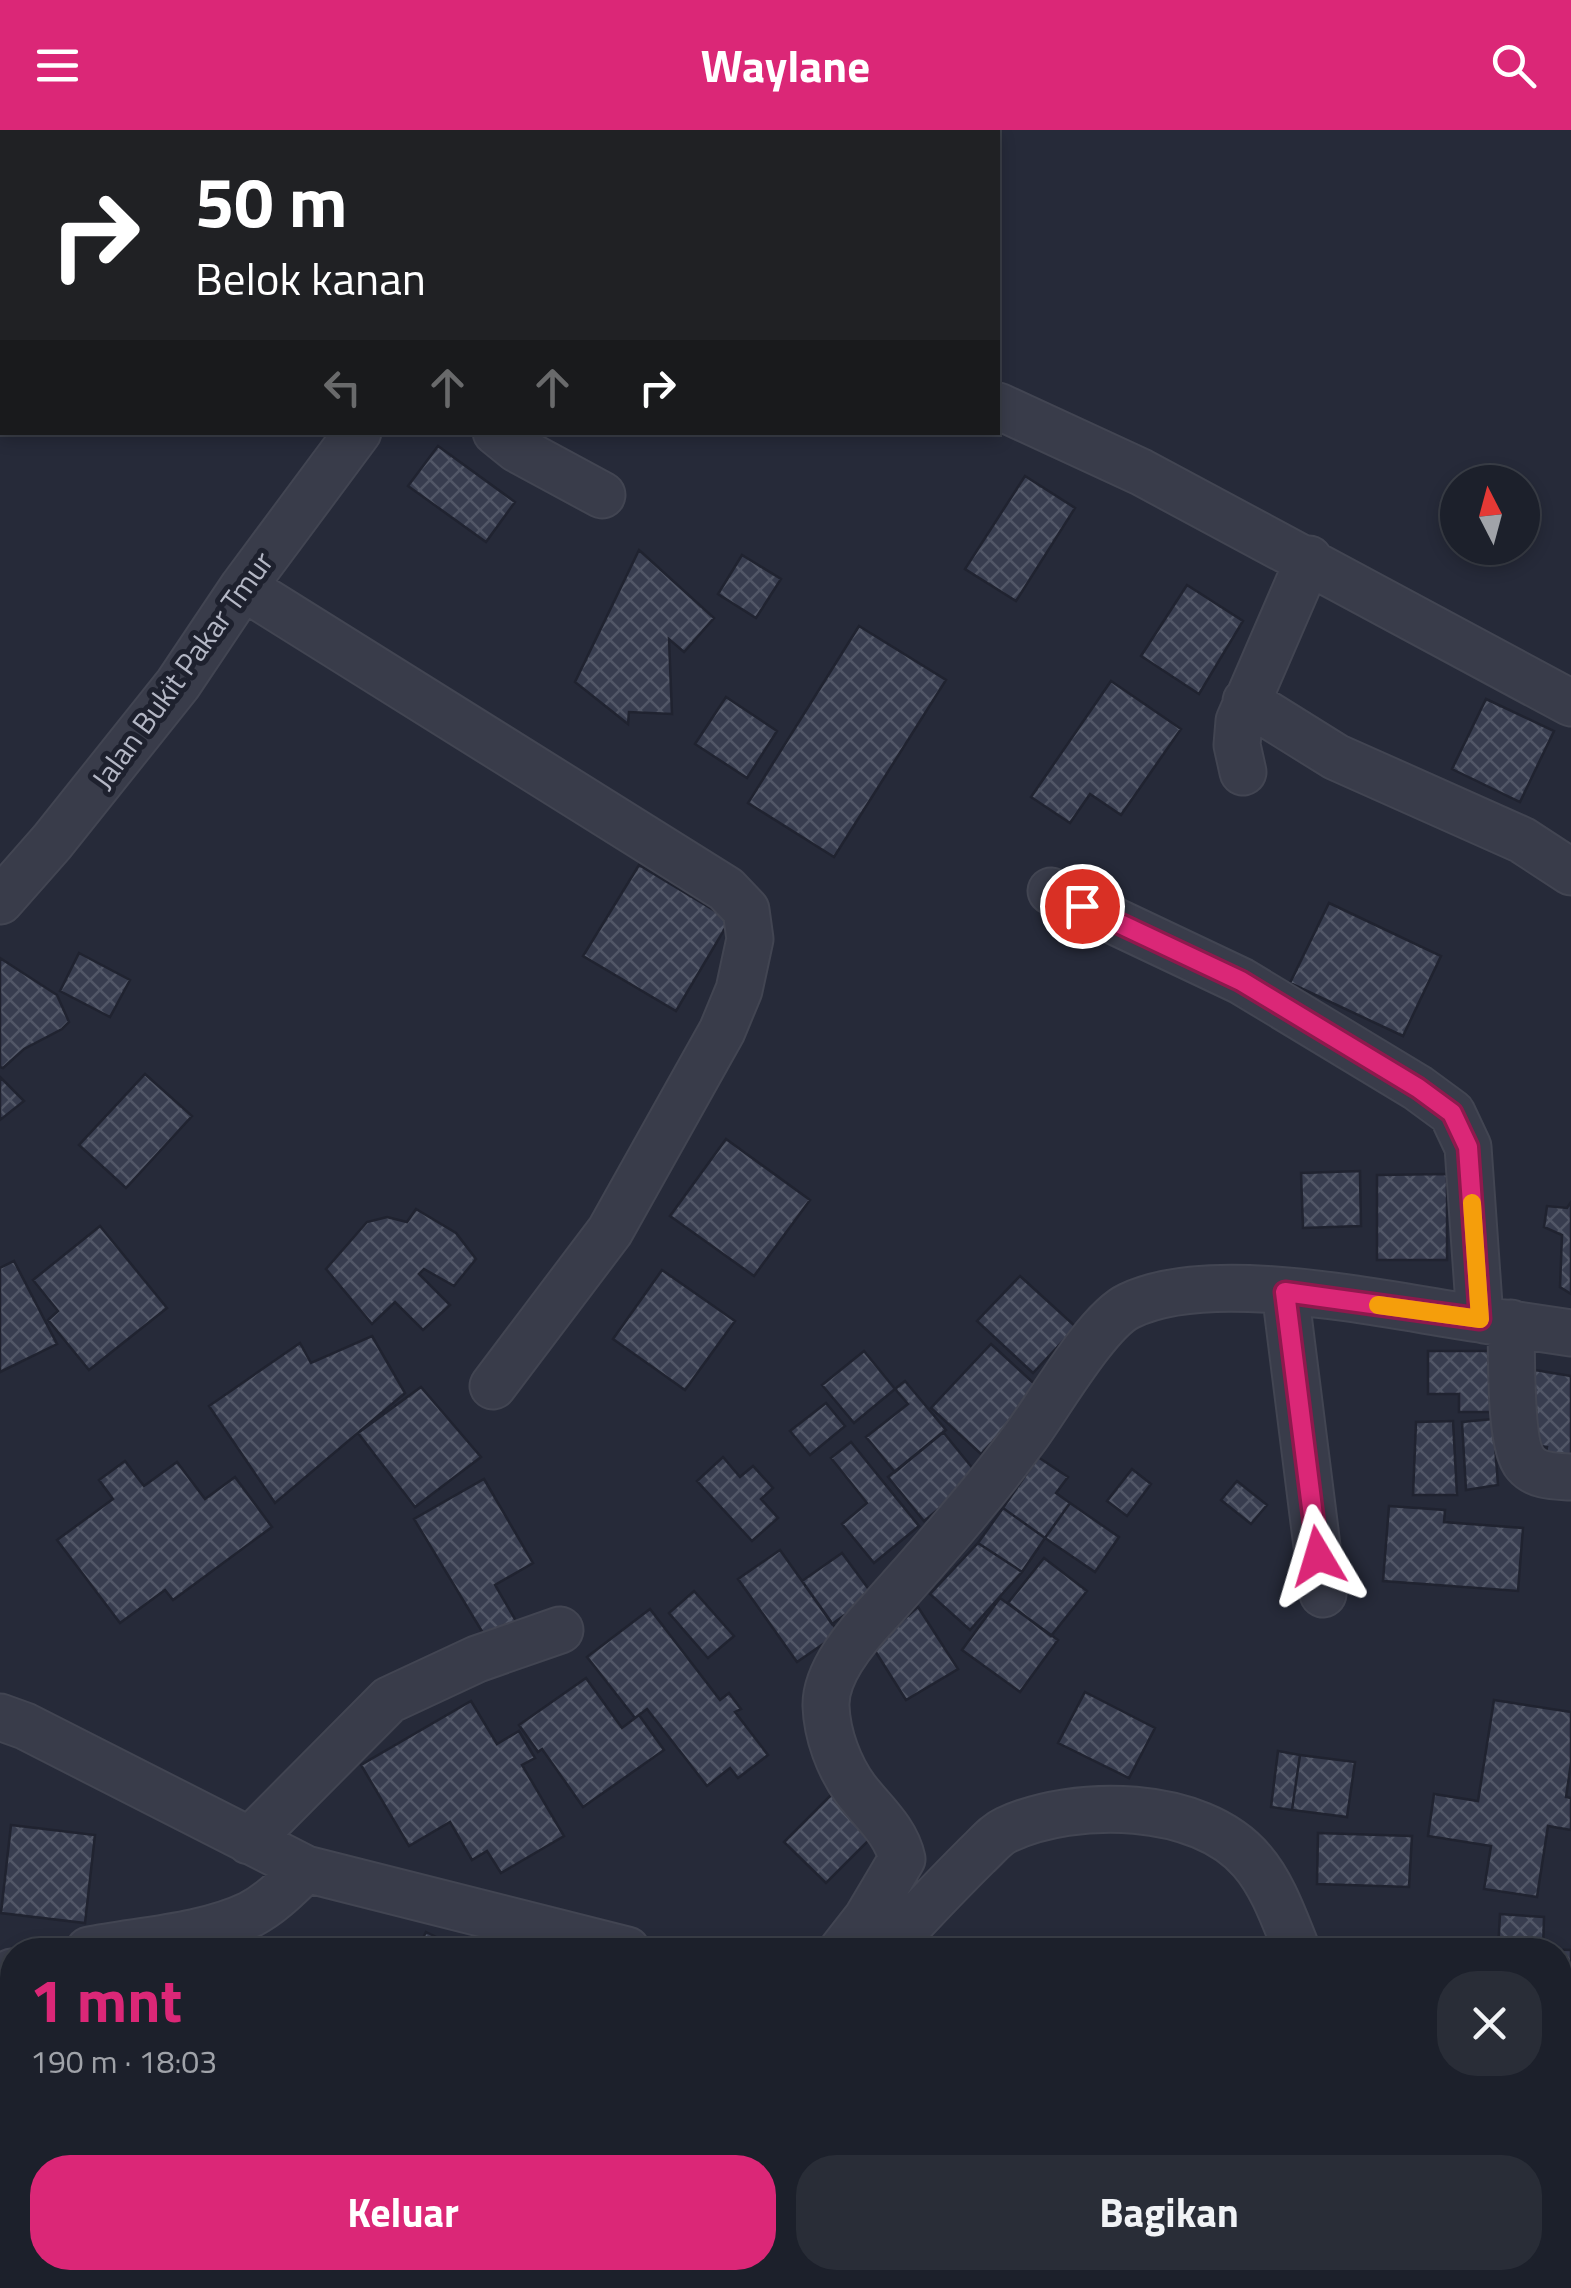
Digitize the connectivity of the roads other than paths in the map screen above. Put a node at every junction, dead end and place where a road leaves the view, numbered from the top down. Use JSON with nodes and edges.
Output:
{"nodes":[{"id":1,"x":1000,"y":407,"type":"edge"},
{"id":2,"x":356,"y":435,"type":"edge"},
{"id":3,"x":500,"y":435,"type":"edge"},
{"id":4,"x":602,"y":496,"type":"dead end"},
{"id":5,"x":1309,"y":560,"type":"junction"},
{"id":6,"x":243,"y":587,"type":"junction"},
{"id":7,"x":1246,"y":701,"type":"junction"},
{"id":8,"x":1571,"y":703,"type":"edge"},
{"id":9,"x":1242,"y":772,"type":"dead end"},
{"id":10,"x":1571,"y":872,"type":"edge"},
{"id":11,"x":1051,"y":891,"type":"dead end"},
{"id":12,"x":0,"y":901,"type":"edge"},
{"id":13,"x":1285,"y":1292,"type":"junction"},
{"id":14,"x":1496,"y":1321,"type":"junction"},
{"id":15,"x":1571,"y":1334,"type":"edge"},
{"id":16,"x":493,"y":1386,"type":"dead end"},
{"id":17,"x":1571,"y":1478,"type":"edge"},
{"id":18,"x":1323,"y":1594,"type":"dead end"},
{"id":19,"x":560,"y":1630,"type":"dead end"},
{"id":20,"x":0,"y":1717,"type":"edge"},
{"id":21,"x":249,"y":1840,"type":"junction"},
{"id":22,"x":306,"y":1869,"type":"junction"},
{"id":23,"x":153,"y":1938,"type":"edge"},
{"id":24,"x":579,"y":1938,"type":"edge"},
{"id":25,"x":851,"y":1938,"type":"edge"},
{"id":26,"x":897,"y":1938,"type":"edge"},
{"id":27,"x":1292,"y":1938,"type":"edge"}],
"edges":[{"from":1,"to":5,"type":"street"},
{"from":2,"to":6,"type":"street","name":"Jalan Bukit Pakar Tmur"},
{"from":3,"to":4,"type":"street"},
{"from":5,"to":7,"type":"street"},
{"from":5,"to":8,"type":"street"},
{"from":6,"to":12,"type":"street","name":"Jalan Bukit Pakar Tmur"},
{"from":6,"to":16,"type":"street"},
{"from":7,"to":9,"type":"street"},
{"from":7,"to":10,"type":"street"},
{"from":11,"to":14,"type":"street"},
{"from":13,"to":14,"type":"street"},
{"from":13,"to":18,"type":"street"},
{"from":13,"to":25,"type":"street"},
{"from":14,"to":15,"type":"street"},
{"from":14,"to":17,"type":"street"},
{"from":19,"to":21,"type":"street"},
{"from":20,"to":21,"type":"street"},
{"from":21,"to":22,"type":"street"},
{"from":22,"to":23,"type":"street"},
{"from":22,"to":24,"type":"street"},
{"from":26,"to":27,"type":"street"}]}
